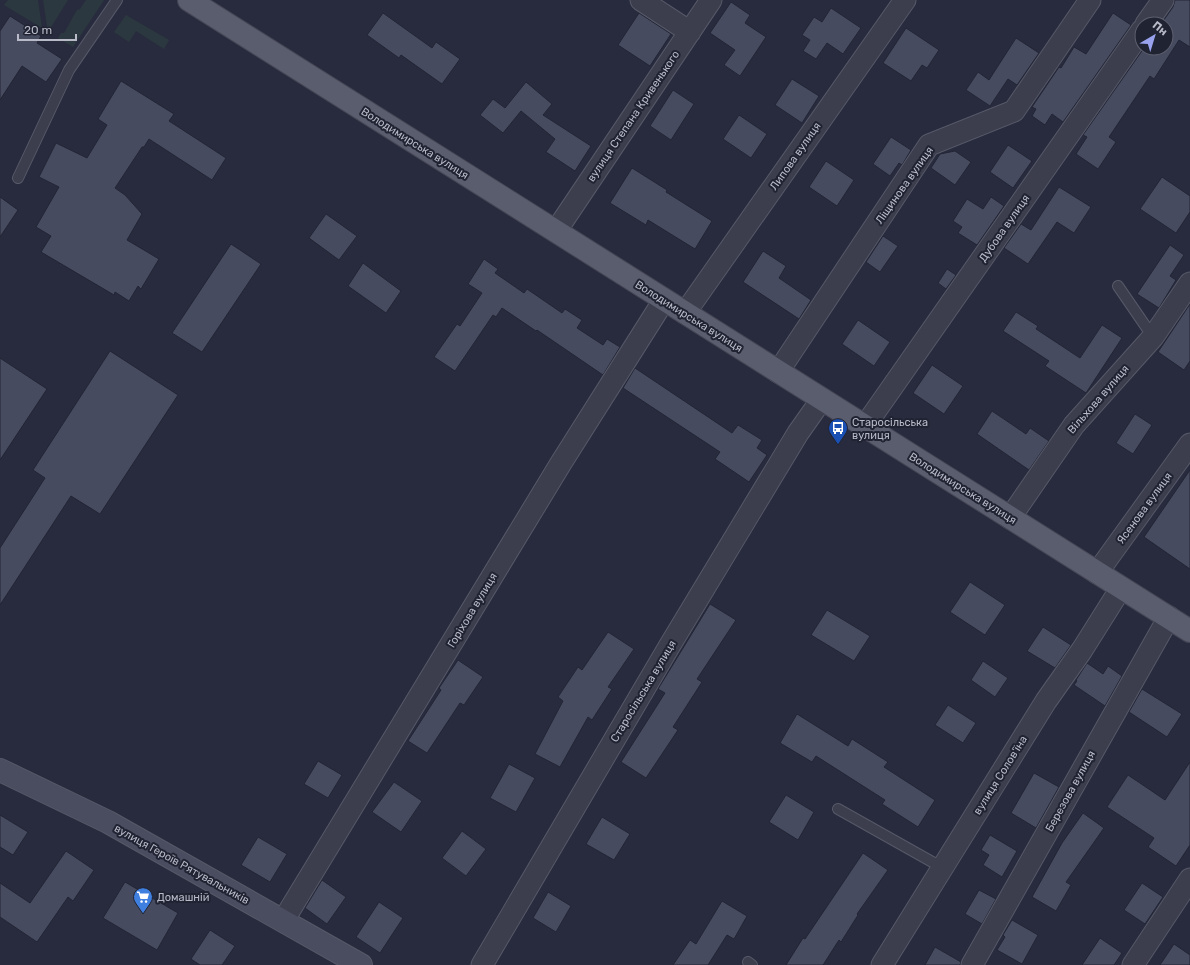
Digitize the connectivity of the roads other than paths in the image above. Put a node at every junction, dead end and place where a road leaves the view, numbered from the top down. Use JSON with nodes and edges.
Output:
{"nodes":[{"id":1,"x":118,"y":0,"type":"edge"},
{"id":2,"x":641,"y":0,"type":"edge"},
{"id":3,"x":711,"y":0,"type":"edge"},
{"id":4,"x":905,"y":0,"type":"edge"},
{"id":5,"x":1090,"y":0,"type":"edge"},
{"id":6,"x":1163,"y":0,"type":"edge"},
{"id":7,"x":192,"y":1,"type":"edge"},
{"id":8,"x":1152,"y":16,"type":"edge"},
{"id":9,"x":690,"y":32,"type":"junction"},
{"id":10,"x":1134,"y":41,"type":"edge"},
{"id":11,"x":18,"y":178,"type":"dead end"},
{"id":12,"x":556,"y":231,"type":"junction"},
{"id":13,"x":1190,"y":283,"type":"edge"},
{"id":14,"x":1118,"y":286,"type":"dead end"},
{"id":15,"x":664,"y":300,"type":"junction"},
{"id":16,"x":685,"y":313,"type":"junction"},
{"id":17,"x":1153,"y":337,"type":"junction"},
{"id":18,"x":778,"y":372,"type":"junction"},
{"id":19,"x":822,"y":399,"type":"junction"},
{"id":20,"x":865,"y":426,"type":"junction"},
{"id":21,"x":1190,"y":444,"type":"edge"},
{"id":22,"x":1010,"y":518,"type":"junction"},
{"id":23,"x":1098,"y":573,"type":"junction"},
{"id":24,"x":1121,"y":588,"type":"junction"},
{"id":25,"x":1169,"y":617,"type":"junction"},
{"id":26,"x":1190,"y":631,"type":"edge"},
{"id":27,"x":0,"y":770,"type":"edge"},
{"id":28,"x":838,"y":809,"type":"dead end"},
{"id":29,"x":942,"y":868,"type":"junction"},
{"id":30,"x":1190,"y":879,"type":"edge"},
{"id":31,"x":283,"y":921,"type":"junction"},
{"id":32,"x":361,"y":965,"type":"edge"},
{"id":33,"x":482,"y":965,"type":"edge"},
{"id":34,"x":882,"y":965,"type":"edge"},
{"id":35,"x":972,"y":965,"type":"edge"},
{"id":36,"x":1133,"y":965,"type":"edge"}],
"edges":[{"from":1,"to":11,"type":"lane"},
{"from":2,"to":9,"type":"street"},
{"from":3,"to":9,"type":"street","name":"вулиця Степана Кривенького"},
{"from":4,"to":16,"type":"street","name":"Липова вулиця"},
{"from":5,"to":18,"type":"street","name":"Ліщинова вулиця"},
{"from":6,"to":8,"type":"street"},
{"from":7,"to":12,"type":"main road","name":"Володимирська вулиця"},
{"from":9,"to":12,"type":"street","name":"вулиця Степана Кривенького"},
{"from":10,"to":20,"type":"street","name":"Дубова вулиця"},
{"from":12,"to":15,"type":"main road","name":"Володимирська вулиця"},
{"from":13,"to":17,"type":"street","name":"Вільхова вулиця"},
{"from":14,"to":17,"type":"lane"},
{"from":15,"to":16,"type":"main road","name":"Володимирська вулиця"},
{"from":15,"to":31,"type":"street","name":"Горіхова вулиця"},
{"from":16,"to":18,"type":"main road","name":"Володимирська вулиця"},
{"from":17,"to":22,"type":"street","name":"Вільхова вулиця"},
{"from":18,"to":19,"type":"main road","name":"Володимирська вулиця"},
{"from":19,"to":20,"type":"main road","name":"Володимирська вулиця"},
{"from":19,"to":33,"type":"street","name":"Старосільська вулиця"},
{"from":20,"to":22,"type":"main road","name":"Володимирська вулиця"},
{"from":21,"to":23,"type":"street","name":"Ясенова вулиця"},
{"from":22,"to":23,"type":"main road","name":"Володимирська вулиця"},
{"from":23,"to":24,"type":"main road","name":"Володимирська вулиця"},
{"from":24,"to":25,"type":"main road","name":"Володимирська вулиця"},
{"from":24,"to":29,"type":"street","name":"вулиця Солов'їна"},
{"from":25,"to":26,"type":"main road","name":"Володимирська вулиця"},
{"from":25,"to":35,"type":"street","name":"Березова вулиця"},
{"from":27,"to":31,"type":"street","name":"вулиця Героїв Рятувальників"},
{"from":28,"to":29,"type":"lane"},
{"from":29,"to":34,"type":"street","name":"вулиця Солов'їна"},
{"from":30,"to":36,"type":"street"},
{"from":31,"to":32,"type":"street","name":"вулиця Героїв Рятувальників"}]}
